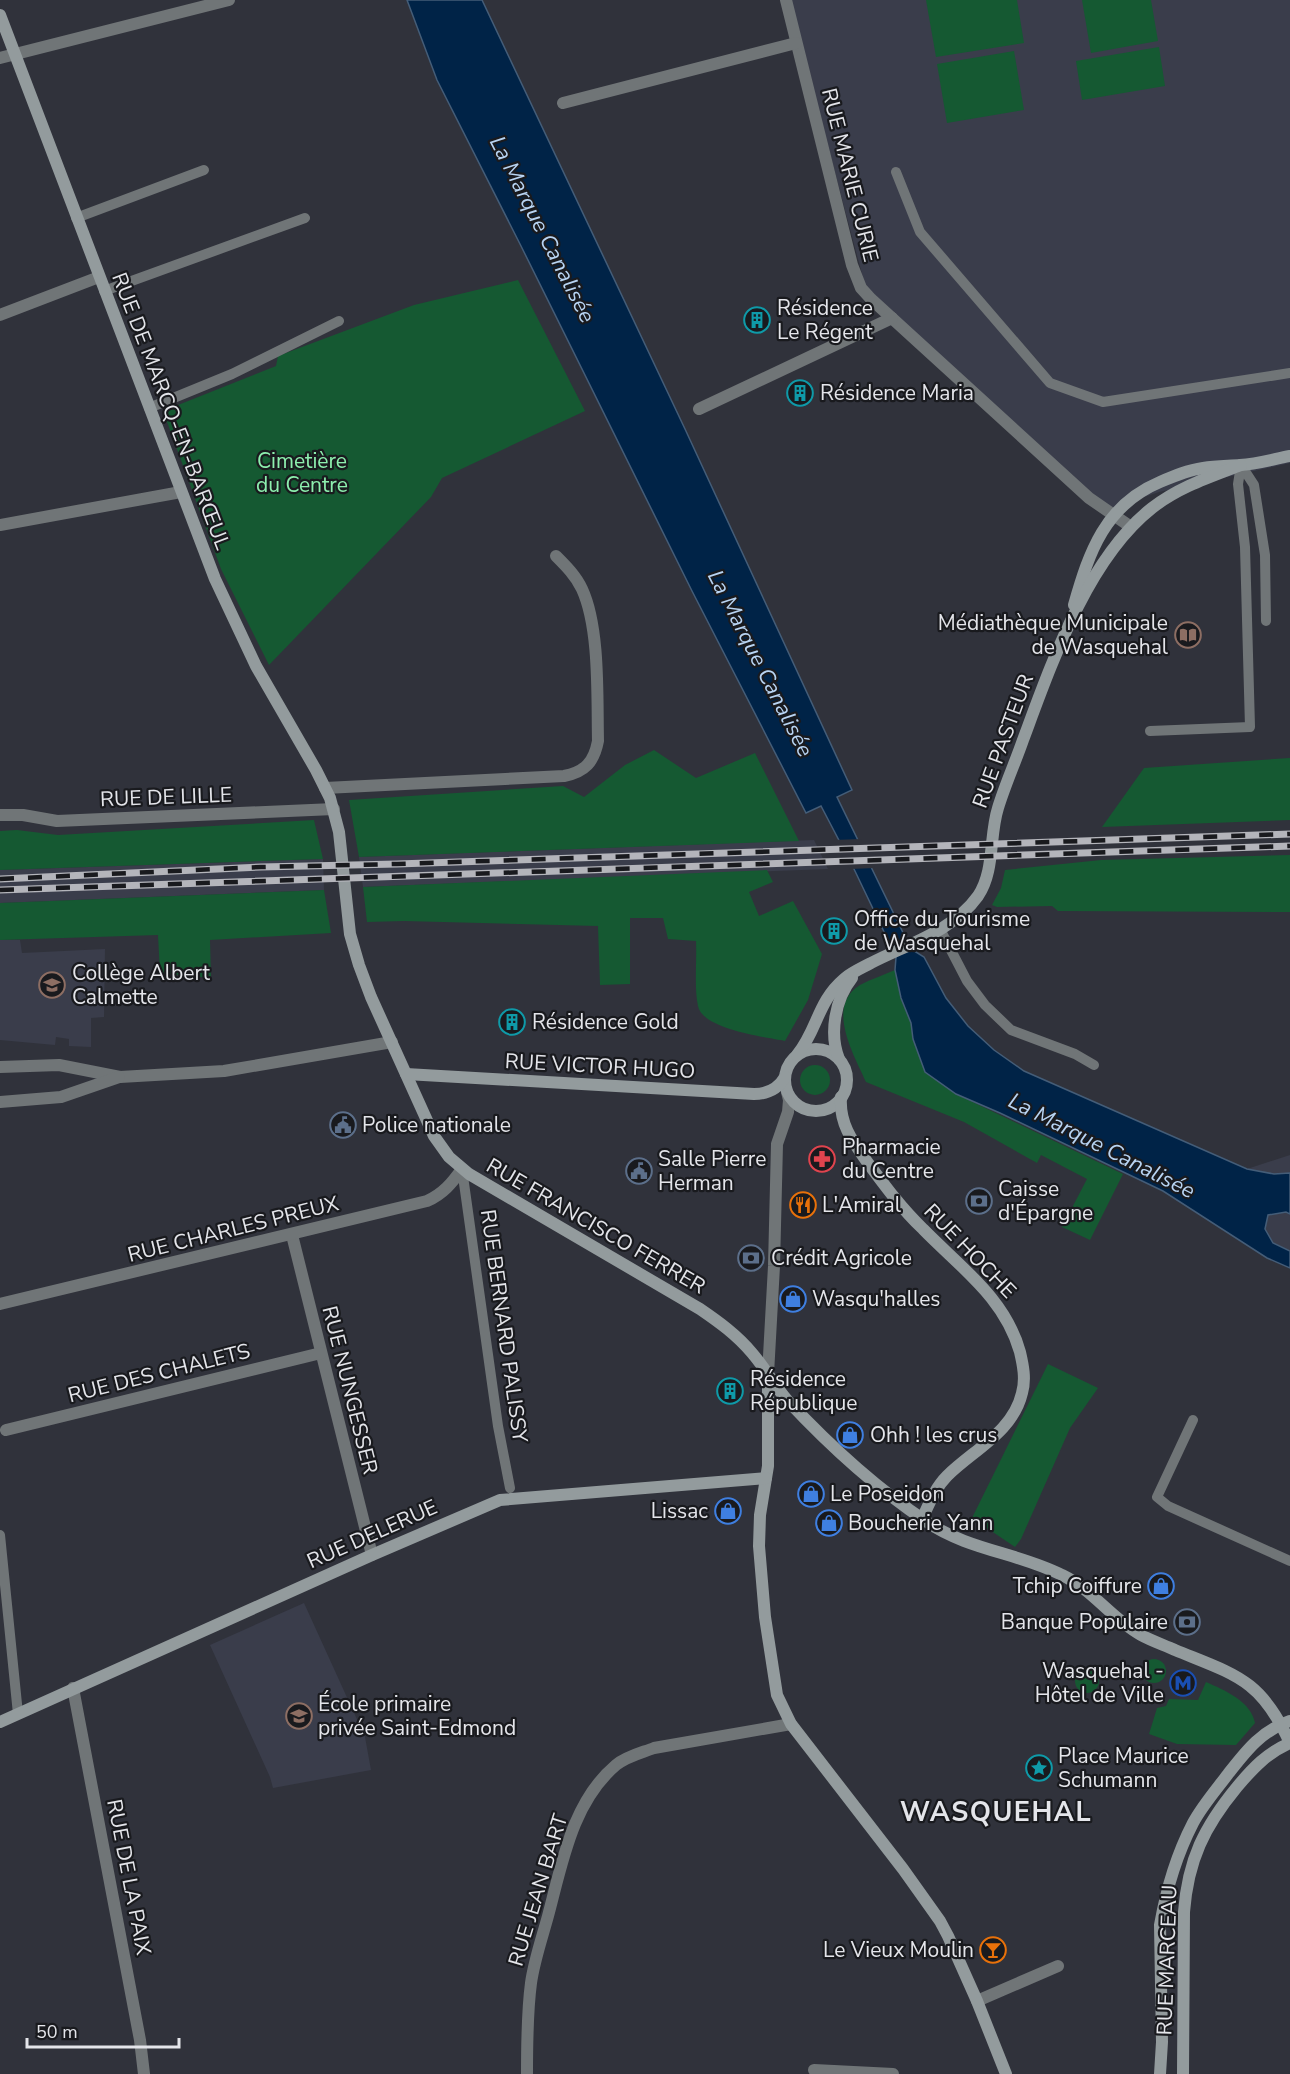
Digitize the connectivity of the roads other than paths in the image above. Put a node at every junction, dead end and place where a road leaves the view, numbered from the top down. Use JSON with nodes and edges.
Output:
{"nodes":[{"id":1,"x":229,"y":0,"type":"edge"},
{"id":2,"x":786,"y":0,"type":"edge"},
{"id":3,"x":0,"y":15,"type":"edge"},
{"id":4,"x":796,"y":43,"type":"junction"},
{"id":5,"x":14,"y":55,"type":"junction"},
{"id":6,"x":0,"y":58,"type":"edge"},
{"id":7,"x":563,"y":103,"type":"dead end"},
{"id":8,"x":204,"y":170,"type":"dead end"},
{"id":9,"x":896,"y":172,"type":"dead end"},
{"id":10,"x":76,"y":218,"type":"junction"},
{"id":11,"x":305,"y":218,"type":"dead end"},
{"id":12,"x":99,"y":277,"type":"junction"},
{"id":13,"x":104,"y":291,"type":"junction"},
{"id":14,"x":0,"y":315,"type":"edge"},
{"id":15,"x":892,"y":318,"type":"junction"},
{"id":16,"x":339,"y":321,"type":"dead end"},
{"id":17,"x":1290,"y":373,"type":"edge"},
{"id":18,"x":149,"y":408,"type":"junction"},
{"id":19,"x":699,"y":409,"type":"dead end"},
{"id":20,"x":1290,"y":456,"type":"edge"},
{"id":21,"x":1241,"y":465,"type":"junction"},
{"id":22,"x":181,"y":492,"type":"junction"},
{"id":23,"x":1114,"y":516,"type":"junction"},
{"id":24,"x":0,"y":525,"type":"edge"},
{"id":25,"x":1131,"y":527,"type":"junction"},
{"id":26,"x":556,"y":556,"type":"dead end"},
{"id":27,"x":1266,"y":621,"type":"dead end"},
{"id":28,"x":1066,"y":632,"type":"junction"},
{"id":29,"x":1150,"y":731,"type":"dead end"},
{"id":30,"x":325,"y":788,"type":"junction"},
{"id":31,"x":334,"y":808,"type":"junction"},
{"id":32,"x":0,"y":815,"type":"edge"},
{"id":33,"x":940,"y":929,"type":"junction"},
{"id":34,"x":865,"y":966,"type":"junction"},
{"id":35,"x":392,"y":1042,"type":"junction"},
{"id":36,"x":797,"y":1055,"type":"junction"},
{"id":37,"x":839,"y":1059,"type":"junction"},
{"id":38,"x":1094,"y":1065,"type":"dead end"},
{"id":39,"x":0,"y":1068,"type":"edge"},
{"id":40,"x":406,"y":1074,"type":"junction"},
{"id":41,"x":120,"y":1077,"type":"junction"},
{"id":42,"x":785,"y":1077,"type":"junction"},
{"id":43,"x":787,"y":1092,"type":"junction"},
{"id":44,"x":841,"y":1097,"type":"junction"},
{"id":45,"x":0,"y":1102,"type":"edge"},
{"id":46,"x":462,"y":1170,"type":"junction"},
{"id":47,"x":292,"y":1235,"type":"junction"},
{"id":48,"x":0,"y":1304,"type":"edge"},
{"id":49,"x":321,"y":1353,"type":"junction"},
{"id":50,"x":763,"y":1359,"type":"junction"},
{"id":51,"x":768,"y":1374,"type":"junction"},
{"id":52,"x":1193,"y":1420,"type":"dead end"},
{"id":53,"x":6,"y":1430,"type":"dead end"},
{"id":54,"x":767,"y":1472,"type":"junction"},
{"id":55,"x":510,"y":1488,"type":"dead end"},
{"id":56,"x":926,"y":1521,"type":"junction"},
{"id":57,"x":0,"y":1535,"type":"edge"},
{"id":58,"x":372,"y":1555,"type":"junction"},
{"id":59,"x":1290,"y":1561,"type":"edge"},
{"id":60,"x":73,"y":1688,"type":"junction"},
{"id":61,"x":18,"y":1714,"type":"junction"},
{"id":62,"x":0,"y":1722,"type":"edge"},
{"id":63,"x":1286,"y":1722,"type":"edge"},
{"id":64,"x":791,"y":1724,"type":"junction"},
{"id":65,"x":1290,"y":1743,"type":"edge"},
{"id":66,"x":1058,"y":1966,"type":"dead end"},
{"id":67,"x":977,"y":2001,"type":"junction"},
{"id":68,"x":814,"y":2070,"type":"dead end"},
{"id":69,"x":1181,"y":2071,"type":"edge"},
{"id":70,"x":144,"y":2074,"type":"edge"},
{"id":71,"x":527,"y":2074,"type":"edge"},
{"id":72,"x":893,"y":2074,"type":"edge"},
{"id":73,"x":1006,"y":2074,"type":"edge"},
{"id":74,"x":1160,"y":2074,"type":"edge"}],
"edges":[{"from":1,"to":5,"type":"street"},
{"from":2,"to":4,"type":"street","name":"RUE MARIE CURIE"},
{"from":3,"to":5,"type":"street","name":"RUE DE MARCQ-EN-BARŒUL"},
{"from":4,"to":7,"type":"street"},
{"from":4,"to":15,"type":"street","name":"RUE MARIE CURIE"},
{"from":5,"to":6,"type":"street"},
{"from":5,"to":10,"type":"street","name":"RUE DE MARCQ-EN-BARŒUL"},
{"from":8,"to":10,"type":"lane"},
{"from":9,"to":17,"type":"lane"},
{"from":10,"to":12,"type":"street","name":"RUE DE MARCQ-EN-BARŒUL"},
{"from":11,"to":13,"type":"lane"},
{"from":12,"to":13,"type":"street","name":"RUE DE MARCQ-EN-BARŒUL"},
{"from":12,"to":14,"type":"street"},
{"from":13,"to":18,"type":"street","name":"RUE DE MARCQ-EN-BARŒUL"},
{"from":15,"to":19,"type":"street"},
{"from":15,"to":23,"type":"street","name":"RUE MARIE CURIE"},
{"from":16,"to":18,"type":"lane"},
{"from":18,"to":22,"type":"street","name":"RUE DE MARCQ-EN-BARŒUL"},
{"from":20,"to":21,"type":"street","name":"RUE PASTEUR"},
{"from":21,"to":23,"type":"street","name":"RUE PASTEUR"},
{"from":21,"to":25,"type":"street","name":"RUE PASTEUR"},
{"from":21,"to":27,"type":"lane"},
{"from":21,"to":29,"type":"lane"},
{"from":22,"to":24,"type":"street"},
{"from":22,"to":30,"type":"street","name":"RUE DE MARCQ-EN-BARŒUL"},
{"from":23,"to":25,"type":"street","name":"RUE MARIE CURIE"},
{"from":23,"to":28,"type":"street","name":"RUE PASTEUR"},
{"from":25,"to":28,"type":"street","name":"RUE PASTEUR"},
{"from":26,"to":30,"type":"street"},
{"from":28,"to":33,"type":"street","name":"RUE PASTEUR"},
{"from":30,"to":31,"type":"street","name":"RUE DE MARCQ-EN-BARŒUL"},
{"from":31,"to":32,"type":"street","name":"RUE DE LILLE"},
{"from":31,"to":35,"type":"street","name":"RUE FRANCISCO FERRER"},
{"from":33,"to":34,"type":"street","name":"RUE PASTEUR"},
{"from":33,"to":38,"type":"lane"},
{"from":34,"to":36,"type":"street","name":"RUE PASTEUR"},
{"from":34,"to":37,"type":"street"},
{"from":35,"to":40,"type":"street","name":"RUE FRANCISCO FERRER"},
{"from":35,"to":41,"type":"street"},
{"from":36,"to":37,"type":"street"},
{"from":36,"to":42,"type":"street"},
{"from":37,"to":44,"type":"street"},
{"from":39,"to":41,"type":"street"},
{"from":40,"to":42,"type":"street","name":"RUE VICTOR HUGO"},
{"from":40,"to":46,"type":"street","name":"RUE FRANCISCO FERRER"},
{"from":41,"to":45,"type":"street"},
{"from":42,"to":43,"type":"street"},
{"from":43,"to":44,"type":"street"},
{"from":43,"to":50,"type":"street"},
{"from":44,"to":56,"type":"street","name":"RUE HOCHE"},
{"from":46,"to":47,"type":"street","name":"RUE CHARLES PREUX"},
{"from":46,"to":50,"type":"street","name":"RUE FRANCISCO FERRER"},
{"from":46,"to":55,"type":"lane","name":"RUE BERNARD PALISSY"},
{"from":47,"to":48,"type":"street","name":"RUE CHARLES PREUX"},
{"from":47,"to":49,"type":"street","name":"RUE NUNGESSER"},
{"from":49,"to":53,"type":"street","name":"RUE DES CHALETS"},
{"from":49,"to":58,"type":"street","name":"RUE NUNGESSER"},
{"from":50,"to":51,"type":"street","name":"RUE FRANCISCO FERRER"},
{"from":51,"to":54,"type":"street"},
{"from":51,"to":56,"type":"street","name":"RUE FRANCISCO FERRER"},
{"from":52,"to":59,"type":"lane"},
{"from":54,"to":58,"type":"street","name":"RUE DELERUE"},
{"from":54,"to":64,"type":"street"},
{"from":56,"to":63,"type":"street","name":"RUE FRANCISCO FERRER"},
{"from":57,"to":61,"type":"lane"},
{"from":58,"to":60,"type":"street","name":"RUE DELERUE"},
{"from":60,"to":61,"type":"street","name":"RUE DELERUE"},
{"from":60,"to":70,"type":"street","name":"RUE DE LA PAIX"},
{"from":61,"to":62,"type":"street","name":"RUE DELERUE"},
{"from":63,"to":65,"type":"street","name":"RUE FRANCISCO FERRER"},
{"from":63,"to":74,"type":"street","name":"RUE MARCEAU"},
{"from":64,"to":67,"type":"street"},
{"from":64,"to":71,"type":"street","name":"RUE JEAN BART"},
{"from":65,"to":69,"type":"street","name":"RUE MARCEAU"},
{"from":66,"to":67,"type":"street"},
{"from":67,"to":73,"type":"street"},
{"from":68,"to":72,"type":"street"}]}
